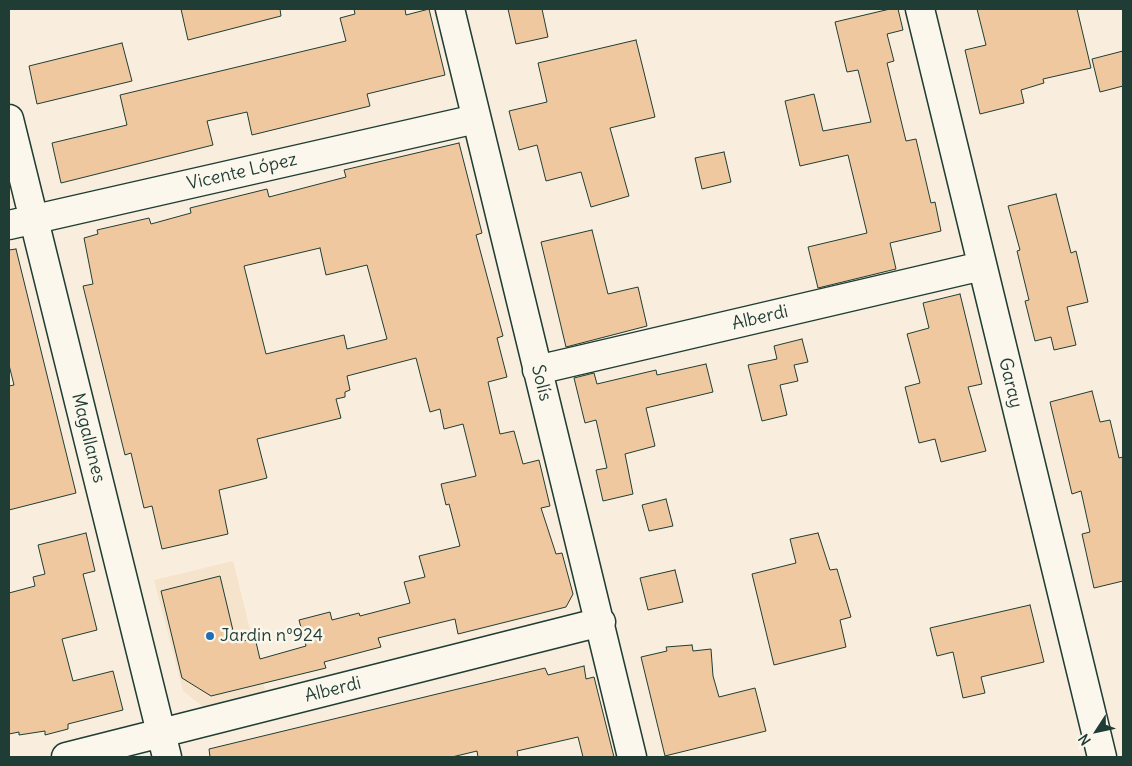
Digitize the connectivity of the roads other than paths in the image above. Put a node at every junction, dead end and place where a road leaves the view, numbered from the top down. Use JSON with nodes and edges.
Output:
{"nodes":[{"id":1,"x":450,"y":9,"type":"edge"},
{"id":2,"x":920,"y":9,"type":"edge"},
{"id":3,"x":476,"y":119,"type":"junction"},
{"id":4,"x":9,"y":120,"type":"edge"},
{"id":5,"x":21,"y":222,"type":"edge"},
{"id":6,"x":982,"y":266,"type":"junction"},
{"id":7,"x":537,"y":370,"type":"junction"},
{"id":8,"x":601,"y":622,"type":"junction"},
{"id":9,"x":165,"y":746,"type":"edge"},
{"id":10,"x":66,"y":757,"type":"edge"},
{"id":11,"x":632,"y":757,"type":"edge"},
{"id":12,"x":1102,"y":757,"type":"edge"}],
"edges":[{"from":1,"to":3,"type":"street","name":"Solís"},
{"from":2,"to":6,"type":"street","name":"Garay"},
{"from":3,"to":5,"type":"street","name":"Vicente López"},
{"from":3,"to":7,"type":"street","name":"Solís"},
{"from":4,"to":5,"type":"street","name":"Magallanes"},
{"from":5,"to":9,"type":"street","name":"Magallanes"},
{"from":6,"to":7,"type":"street","name":"Alberdi"},
{"from":6,"to":12,"type":"street","name":"Garay"},
{"from":7,"to":8,"type":"street","name":"Solís"},
{"from":8,"to":9,"type":"street","name":"Alberdi"},
{"from":8,"to":11,"type":"street","name":"Solís"},
{"from":9,"to":10,"type":"street","name":"Alberdi"}]}
